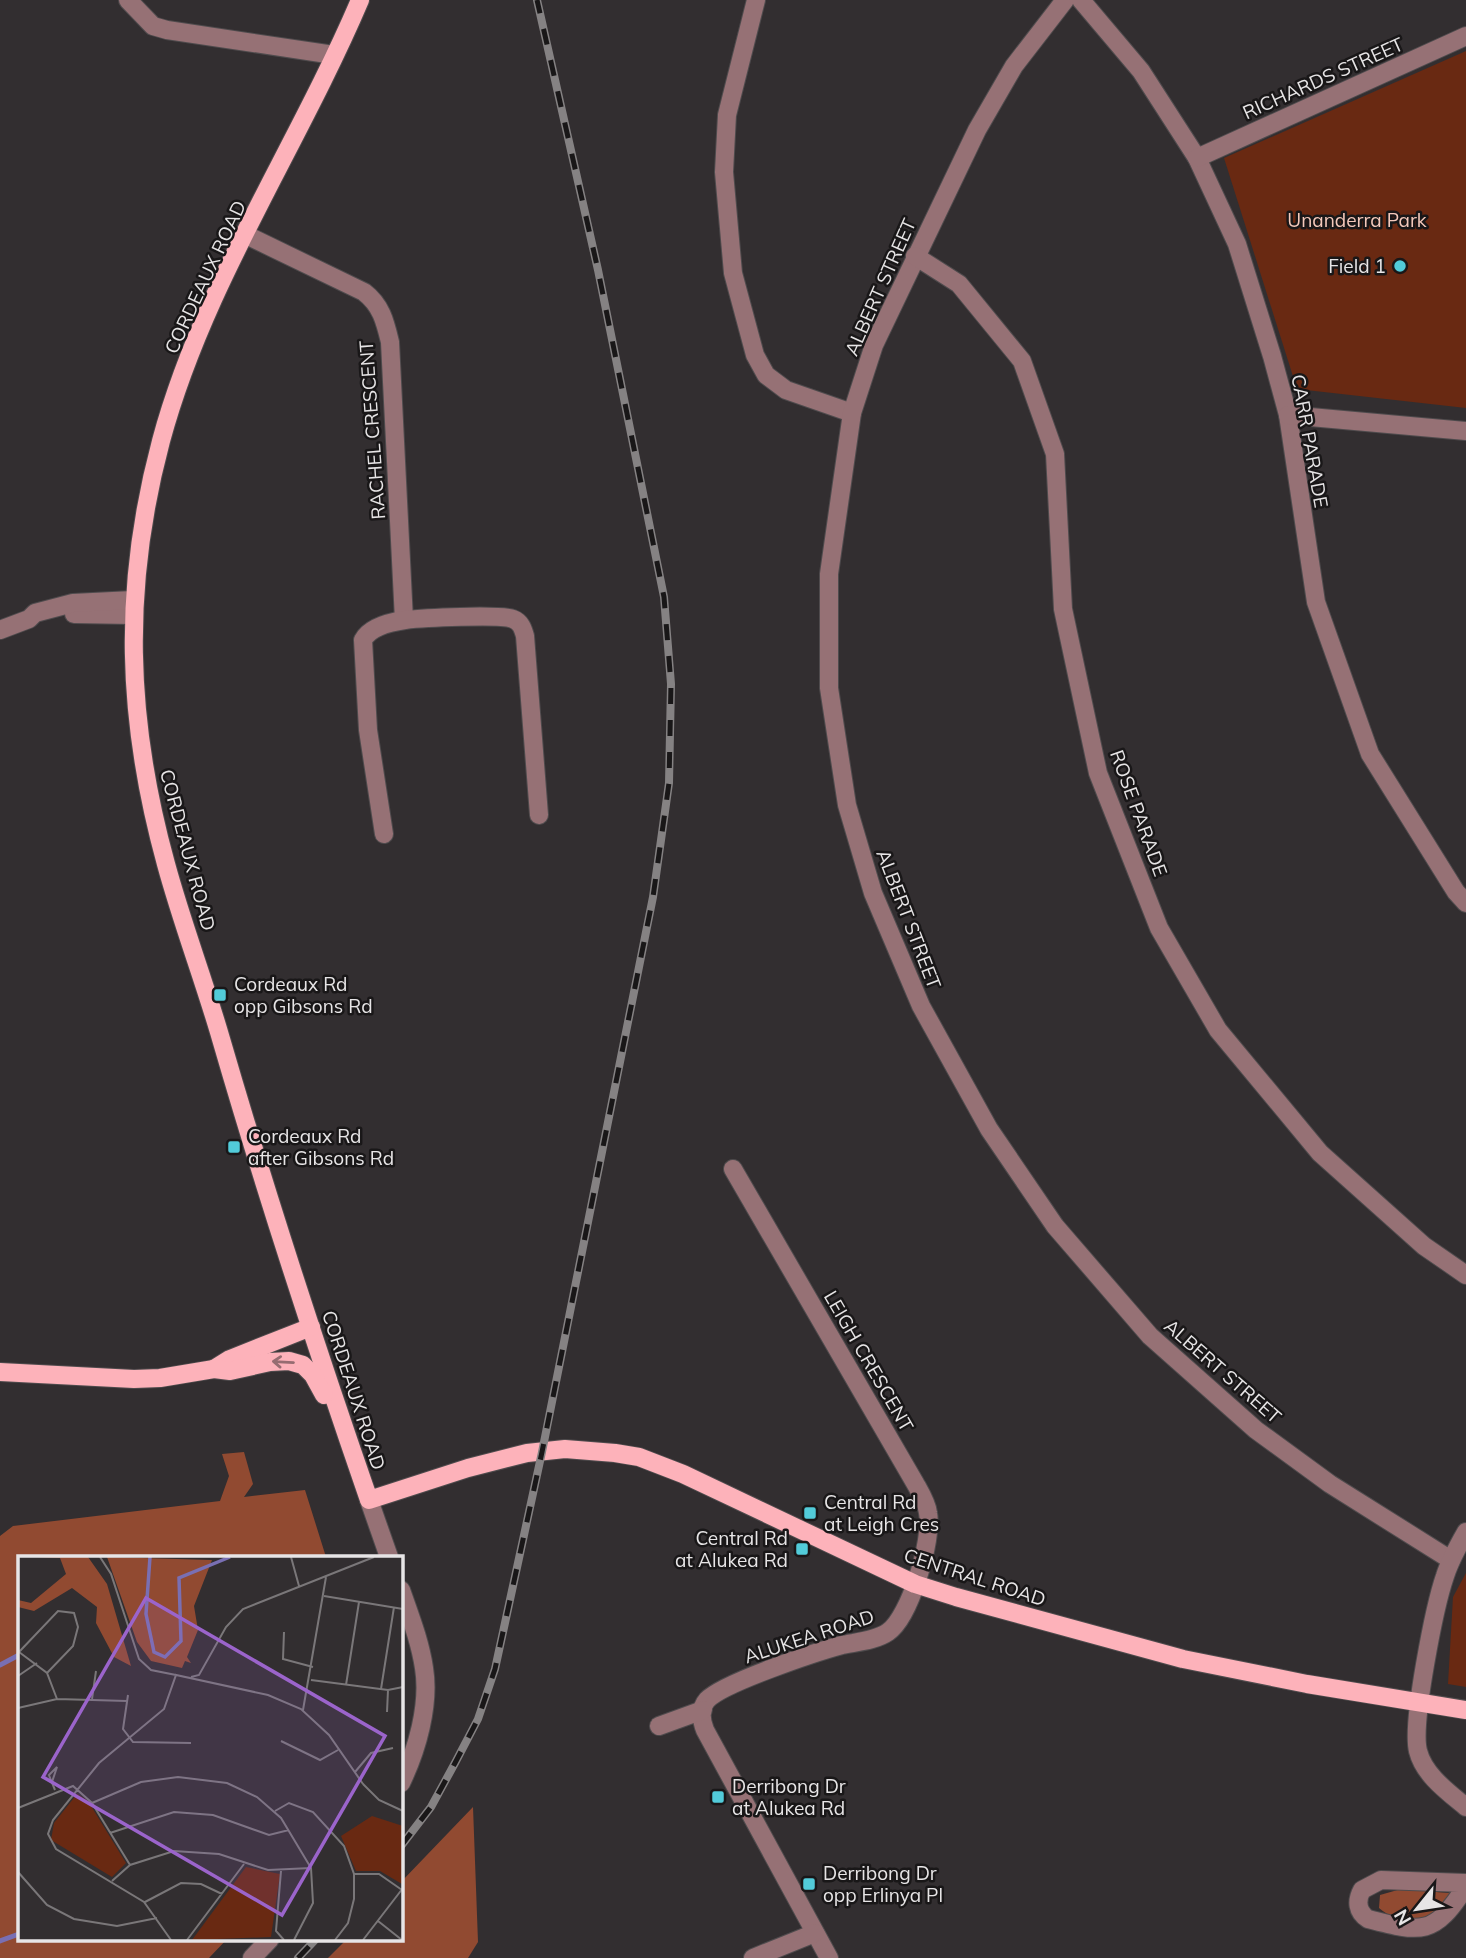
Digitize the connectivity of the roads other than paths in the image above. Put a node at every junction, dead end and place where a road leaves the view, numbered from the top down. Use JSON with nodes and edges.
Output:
{"nodes":[{"id":1,"x":128,"y":0,"type":"edge"},
{"id":2,"x":360,"y":0,"type":"edge"},
{"id":3,"x":756,"y":0,"type":"edge"},
{"id":4,"x":1065,"y":0,"type":"edge"},
{"id":5,"x":1081,"y":0,"type":"edge"},
{"id":6,"x":1466,"y":36,"type":"edge"},
{"id":7,"x":334,"y":55,"type":"junction"},
{"id":8,"x":1197,"y":158,"type":"junction"},
{"id":9,"x":246,"y":235,"type":"junction"},
{"id":10,"x":915,"y":256,"type":"junction"},
{"id":11,"x":852,"y":413,"type":"junction"},
{"id":12,"x":1287,"y":415,"type":"junction"},
{"id":13,"x":1466,"y":431,"type":"edge"},
{"id":14,"x":133,"y":607,"type":"junction"},
{"id":15,"x":404,"y":620,"type":"junction"},
{"id":16,"x":0,"y":630,"type":"edge"},
{"id":17,"x":539,"y":815,"type":"dead end"},
{"id":18,"x":384,"y":834,"type":"dead end"},
{"id":19,"x":1466,"y":903,"type":"edge"},
{"id":20,"x":733,"y":1169,"type":"dead end"},
{"id":21,"x":1466,"y":1275,"type":"edge"},
{"id":22,"x":311,"y":1327,"type":"junction"},
{"id":23,"x":214,"y":1370,"type":"junction"},
{"id":24,"x":0,"y":1372,"type":"edge"},
{"id":25,"x":351,"y":1448,"type":"junction"},
{"id":26,"x":369,"y":1500,"type":"junction"},
{"id":27,"x":1466,"y":1532,"type":"edge"},
{"id":28,"x":389,"y":1556,"type":"edge"},
{"id":29,"x":1451,"y":1560,"type":"junction"},
{"id":30,"x":915,"y":1584,"type":"junction"},
{"id":31,"x":402,"y":1593,"type":"edge"},
{"id":32,"x":1420,"y":1703,"type":"junction"},
{"id":33,"x":703,"y":1710,"type":"junction"},
{"id":34,"x":1466,"y":1710,"type":"edge"},
{"id":35,"x":659,"y":1726,"type":"dead end"},
{"id":36,"x":402,"y":1781,"type":"edge"},
{"id":37,"x":1466,"y":1807,"type":"edge"},
{"id":38,"x":1466,"y":1884,"type":"edge"},
{"id":39,"x":816,"y":1933,"type":"junction"},
{"id":40,"x":269,"y":1940,"type":"edge"},
{"id":41,"x":252,"y":1958,"type":"edge"},
{"id":42,"x":753,"y":1958,"type":"edge"},
{"id":43,"x":829,"y":1958,"type":"edge"}],
"edges":[{"from":1,"to":7,"type":"street"},
{"from":2,"to":7,"type":"main road","name":"CORDEAUX ROAD"},
{"from":3,"to":11,"type":"street"},
{"from":4,"to":10,"type":"street","name":"ALBERT STREET"},
{"from":5,"to":8,"type":"street","name":"CARR PARADE"},
{"from":6,"to":8,"type":"street","name":"RICHARDS STREET"},
{"from":7,"to":9,"type":"main road","name":"CORDEAUX ROAD"},
{"from":8,"to":12,"type":"street","name":"CARR PARADE"},
{"from":9,"to":14,"type":"main road","name":"CORDEAUX ROAD"},
{"from":9,"to":15,"type":"street","name":"RACHEL CRESCENT"},
{"from":10,"to":11,"type":"street","name":"ALBERT STREET"},
{"from":10,"to":21,"type":"street","name":"ROSE PARADE"},
{"from":11,"to":29,"type":"street","name":"ALBERT STREET"},
{"from":12,"to":13,"type":"street"},
{"from":12,"to":19,"type":"street","name":"CARR PARADE"},
{"from":14,"to":16,"type":"street"},
{"from":14,"to":22,"type":"main road","name":"CORDEAUX ROAD"},
{"from":15,"to":17,"type":"street"},
{"from":15,"to":18,"type":"street"},
{"from":20,"to":30,"type":"street","name":"LEIGH CRESCENT"},
{"from":22,"to":23,"type":"main road"},
{"from":22,"to":25,"type":"main road","name":"CORDEAUX ROAD"},
{"from":23,"to":24,"type":"main road"},
{"from":25,"to":23,"type":"main road","one_way":true},
{"from":25,"to":26,"type":"main road","name":"CORDEAUX ROAD"},
{"from":26,"to":28,"type":"street","name":"CORDEAUX ROAD"},
{"from":26,"to":30,"type":"main road","name":"CENTRAL ROAD"},
{"from":27,"to":29,"type":"street"},
{"from":29,"to":32,"type":"street"},
{"from":30,"to":32,"type":"main road","name":"CENTRAL ROAD"},
{"from":30,"to":33,"type":"street","name":"ALUKEA ROAD"},
{"from":31,"to":36,"type":"street"},
{"from":32,"to":34,"type":"main road","name":"CENTRAL ROAD"},
{"from":32,"to":37,"type":"street"},
{"from":33,"to":35,"type":"street","name":"ALUKEA ROAD"},
{"from":33,"to":39,"type":"street"},
{"from":38,"to":38,"type":"street"},
{"from":39,"to":42,"type":"street"},
{"from":39,"to":43,"type":"street"},
{"from":40,"to":41,"type":"street"}]}
